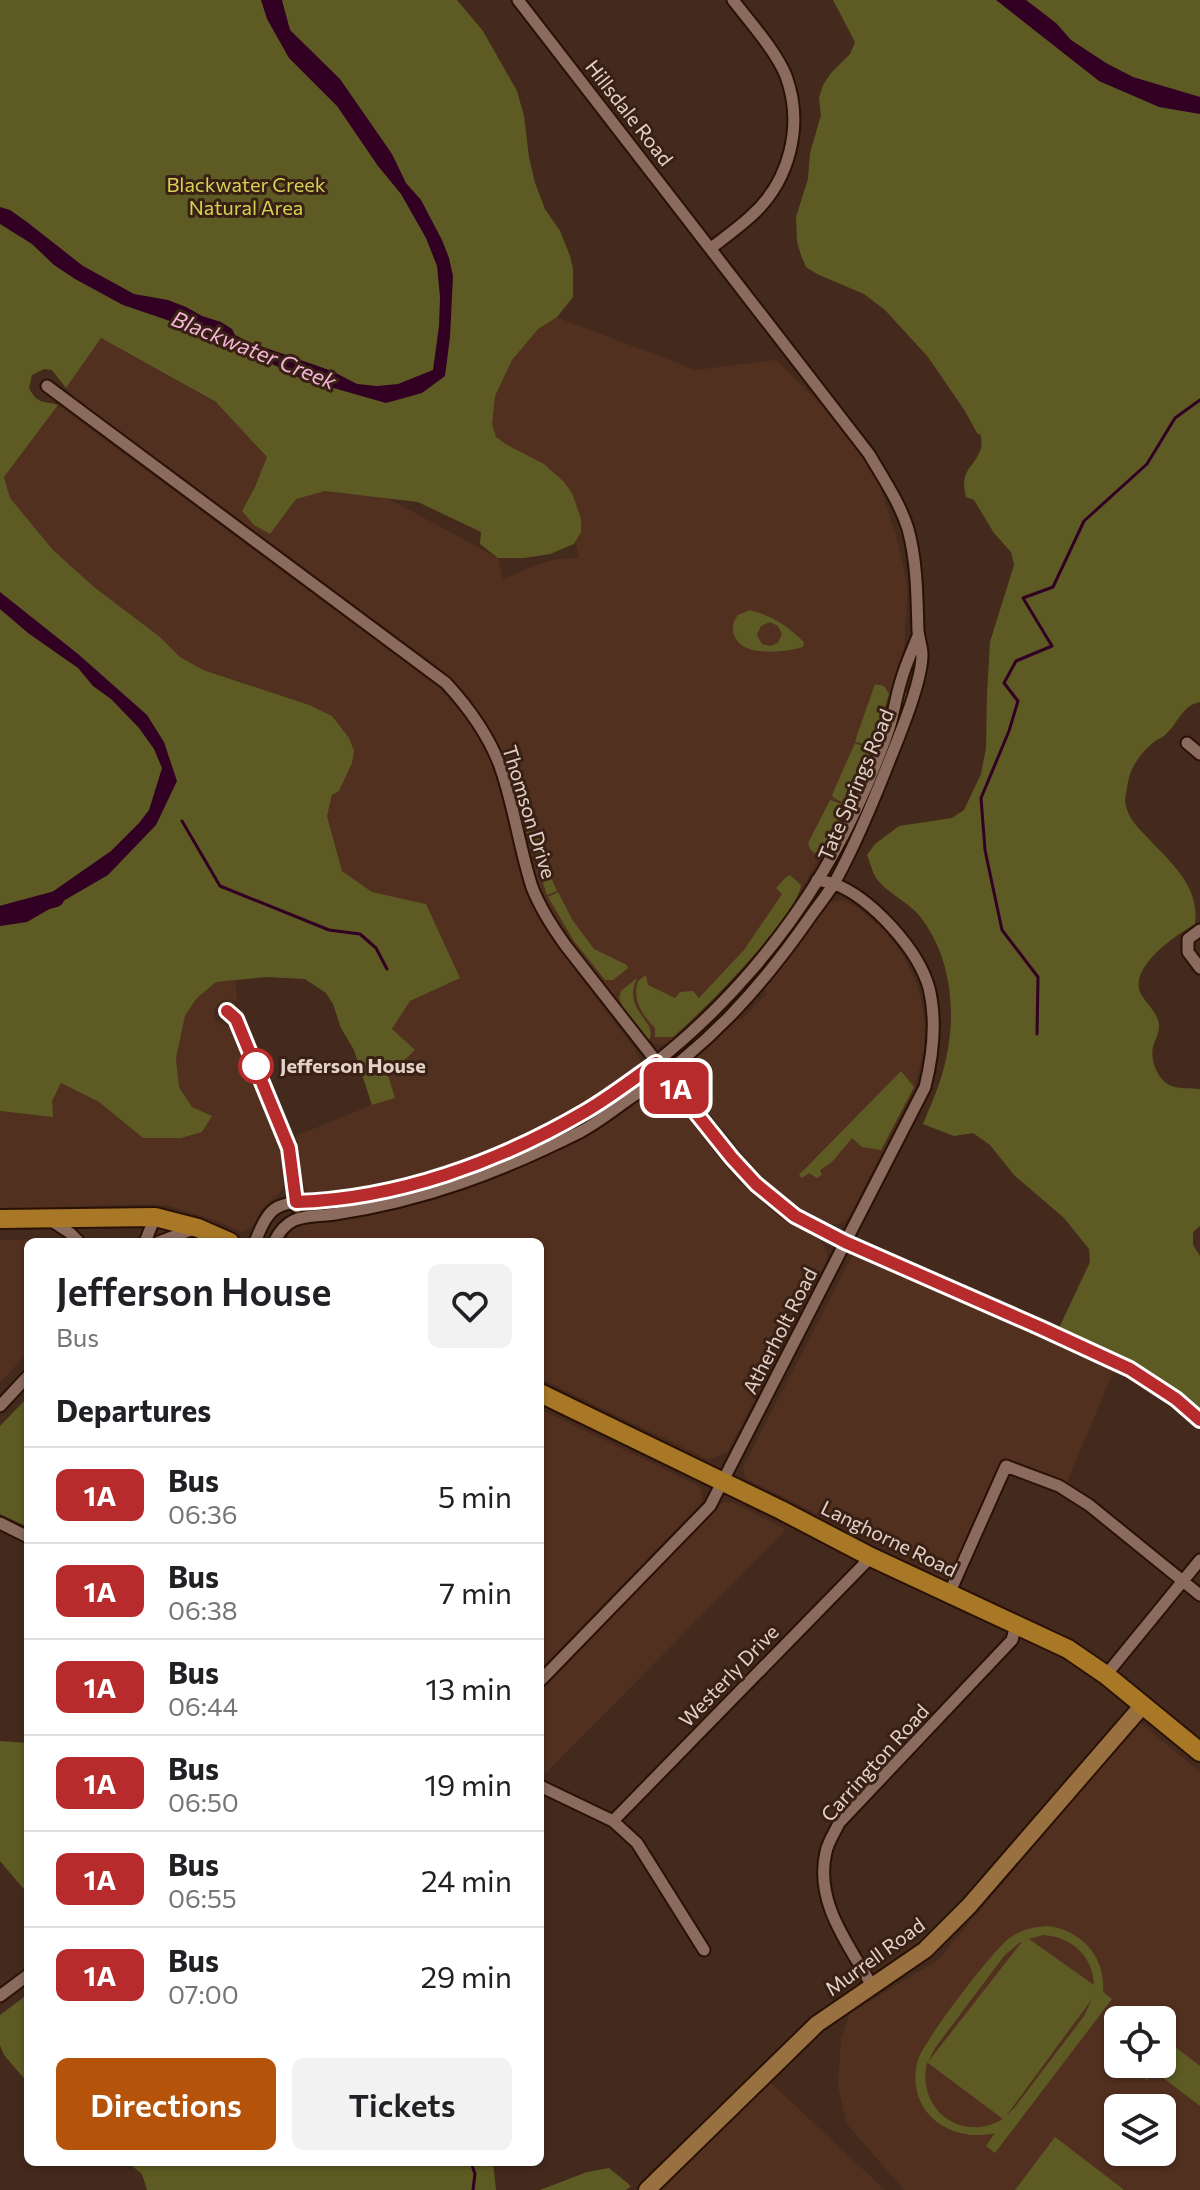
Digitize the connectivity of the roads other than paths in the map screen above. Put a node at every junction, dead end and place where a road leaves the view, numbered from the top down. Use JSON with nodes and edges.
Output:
{"nodes":[{"id":1,"x":518,"y":0,"type":"edge"},
{"id":2,"x":733,"y":0,"type":"edge"},
{"id":3,"x":711,"y":248,"type":"junction"},
{"id":4,"x":47,"y":386,"type":"dead end"},
{"id":5,"x":919,"y":636,"type":"junction"},
{"id":6,"x":1187,"y":743,"type":"dead end"},
{"id":7,"x":1200,"y":754,"type":"edge"},
{"id":8,"x":824,"y":869,"type":"junction"},
{"id":9,"x":817,"y":880,"type":"junction"},
{"id":10,"x":834,"y":883,"type":"junction"},
{"id":11,"x":1200,"y":930,"type":"edge"},
{"id":12,"x":1200,"y":968,"type":"edge"},
{"id":13,"x":227,"y":1011,"type":"dead end"},
{"id":14,"x":656,"y":1063,"type":"junction"},
{"id":15,"x":666,"y":1074,"type":"junction"},
{"id":16,"x":296,"y":1202,"type":"junction"},
{"id":17,"x":155,"y":1217,"type":"junction"},
{"id":18,"x":299,"y":1217,"type":"junction"},
{"id":19,"x":46,"y":1218,"type":"junction"},
{"id":20,"x":0,"y":1219,"type":"edge"},
{"id":21,"x":198,"y":1228,"type":"junction"},
{"id":22,"x":75,"y":1238,"type":"edge"},
{"id":23,"x":147,"y":1238,"type":"edge"},
{"id":24,"x":170,"y":1238,"type":"edge"},
{"id":25,"x":221,"y":1238,"type":"edge"},
{"id":26,"x":257,"y":1238,"type":"edge"},
{"id":27,"x":277,"y":1238,"type":"edge"},
{"id":28,"x":845,"y":1242,"type":"junction"},
{"id":29,"x":24,"y":1380,"type":"edge"},
{"id":30,"x":544,"y":1395,"type":"edge"},
{"id":31,"x":0,"y":1406,"type":"edge"},
{"id":32,"x":1200,"y":1420,"type":"edge"},
{"id":33,"x":723,"y":1483,"type":"junction"},
{"id":34,"x":0,"y":1523,"type":"edge"},
{"id":35,"x":24,"y":1535,"type":"edge"},
{"id":36,"x":871,"y":1557,"type":"junction"},
{"id":37,"x":1200,"y":1560,"type":"edge"},
{"id":38,"x":1183,"y":1581,"type":"junction"},
{"id":39,"x":949,"y":1594,"type":"junction"},
{"id":40,"x":1200,"y":1595,"type":"edge"},
{"id":41,"x":1016,"y":1625,"type":"junction"},
{"id":42,"x":1106,"y":1675,"type":"junction"},
{"id":43,"x":544,"y":1677,"type":"edge"},
{"id":44,"x":1143,"y":1705,"type":"junction"},
{"id":45,"x":1200,"y":1752,"type":"edge"},
{"id":46,"x":544,"y":1788,"type":"edge"},
{"id":47,"x":613,"y":1821,"type":"junction"},
{"id":48,"x":704,"y":1950,"type":"dead end"},
{"id":49,"x":24,"y":1978,"type":"edge"},
{"id":50,"x":872,"y":1986,"type":"junction"},
{"id":51,"x":0,"y":1996,"type":"edge"},
{"id":52,"x":647,"y":2190,"type":"edge"}],
"edges":[{"from":1,"to":3,"type":"street","name":"Hillsdale Road"},
{"from":2,"to":3,"type":"street"},
{"from":3,"to":5,"type":"street","name":"Tate Springs Road"},
{"from":4,"to":14,"type":"street","name":"Thomson Drive"},
{"from":5,"to":8,"type":"street","name":"Tate Springs Road"},
{"from":5,"to":10,"type":"street","name":"Tate Springs Road"},
{"from":6,"to":7,"type":"street"},
{"from":8,"to":9,"type":"street","name":"Tate Springs Road"},
{"from":8,"to":10,"type":"street","name":"Atherholt Road"},
{"from":9,"to":10,"type":"street","name":"Atherholt Road"},
{"from":9,"to":14,"type":"street","name":"Tate Springs Road"},
{"from":10,"to":15,"type":"street","name":"Tate Springs Road"},
{"from":10,"to":28,"type":"street","name":"Atherholt Road"},
{"from":11,"to":12,"type":"street"},
{"from":13,"to":16,"type":"street"},
{"from":14,"to":15,"type":"street","name":"Thomson Drive"},
{"from":14,"to":16,"type":"street","name":"Tate Springs Road"},
{"from":15,"to":18,"type":"street","name":"Tate Springs Road"},
{"from":15,"to":28,"type":"street","name":"Thomson Drive"},
{"from":16,"to":18,"type":"street"},
{"from":16,"to":26,"type":"street","name":"Tate Springs Road"},
{"from":17,"to":19,"type":"main road"},
{"from":17,"to":21,"type":"main road"},
{"from":17,"to":23,"type":"street"},
{"from":18,"to":27,"type":"street"},
{"from":19,"to":20,"type":"main road"},
{"from":19,"to":22,"type":"street"},
{"from":21,"to":24,"type":"street"},
{"from":21,"to":25,"type":"main road"},
{"from":28,"to":32,"type":"street","name":"Thomson Drive"},
{"from":28,"to":33,"type":"street","name":"Atherholt Road"},
{"from":29,"to":31,"type":"street"},
{"from":30,"to":33,"type":"main road","name":"Langhorne Road"},
{"from":33,"to":36,"type":"main road","name":"Langhorne Road"},
{"from":33,"to":43,"type":"street","name":"Atherholt Road"},
{"from":34,"to":35,"type":"street"},
{"from":36,"to":39,"type":"main road","name":"Langhorne Road"},
{"from":36,"to":47,"type":"street","name":"Westerly Drive"},
{"from":37,"to":38,"type":"street"},
{"from":38,"to":39,"type":"street"},
{"from":38,"to":40,"type":"street"},
{"from":38,"to":42,"type":"street"},
{"from":39,"to":41,"type":"main road","name":"Langhorne Road"},
{"from":41,"to":42,"type":"main road","name":"Langhorne Road"},
{"from":41,"to":50,"type":"street","name":"Carrington Road"},
{"from":42,"to":44,"type":"main road","name":"Langhorne Road"},
{"from":44,"to":45,"type":"main road","name":"Langhorne Road"},
{"from":44,"to":50,"type":"street","name":"Murrell Road"},
{"from":46,"to":47,"type":"street"},
{"from":47,"to":48,"type":"street"},
{"from":49,"to":51,"type":"street"},
{"from":50,"to":52,"type":"street","name":"Murrell Road"}]}
